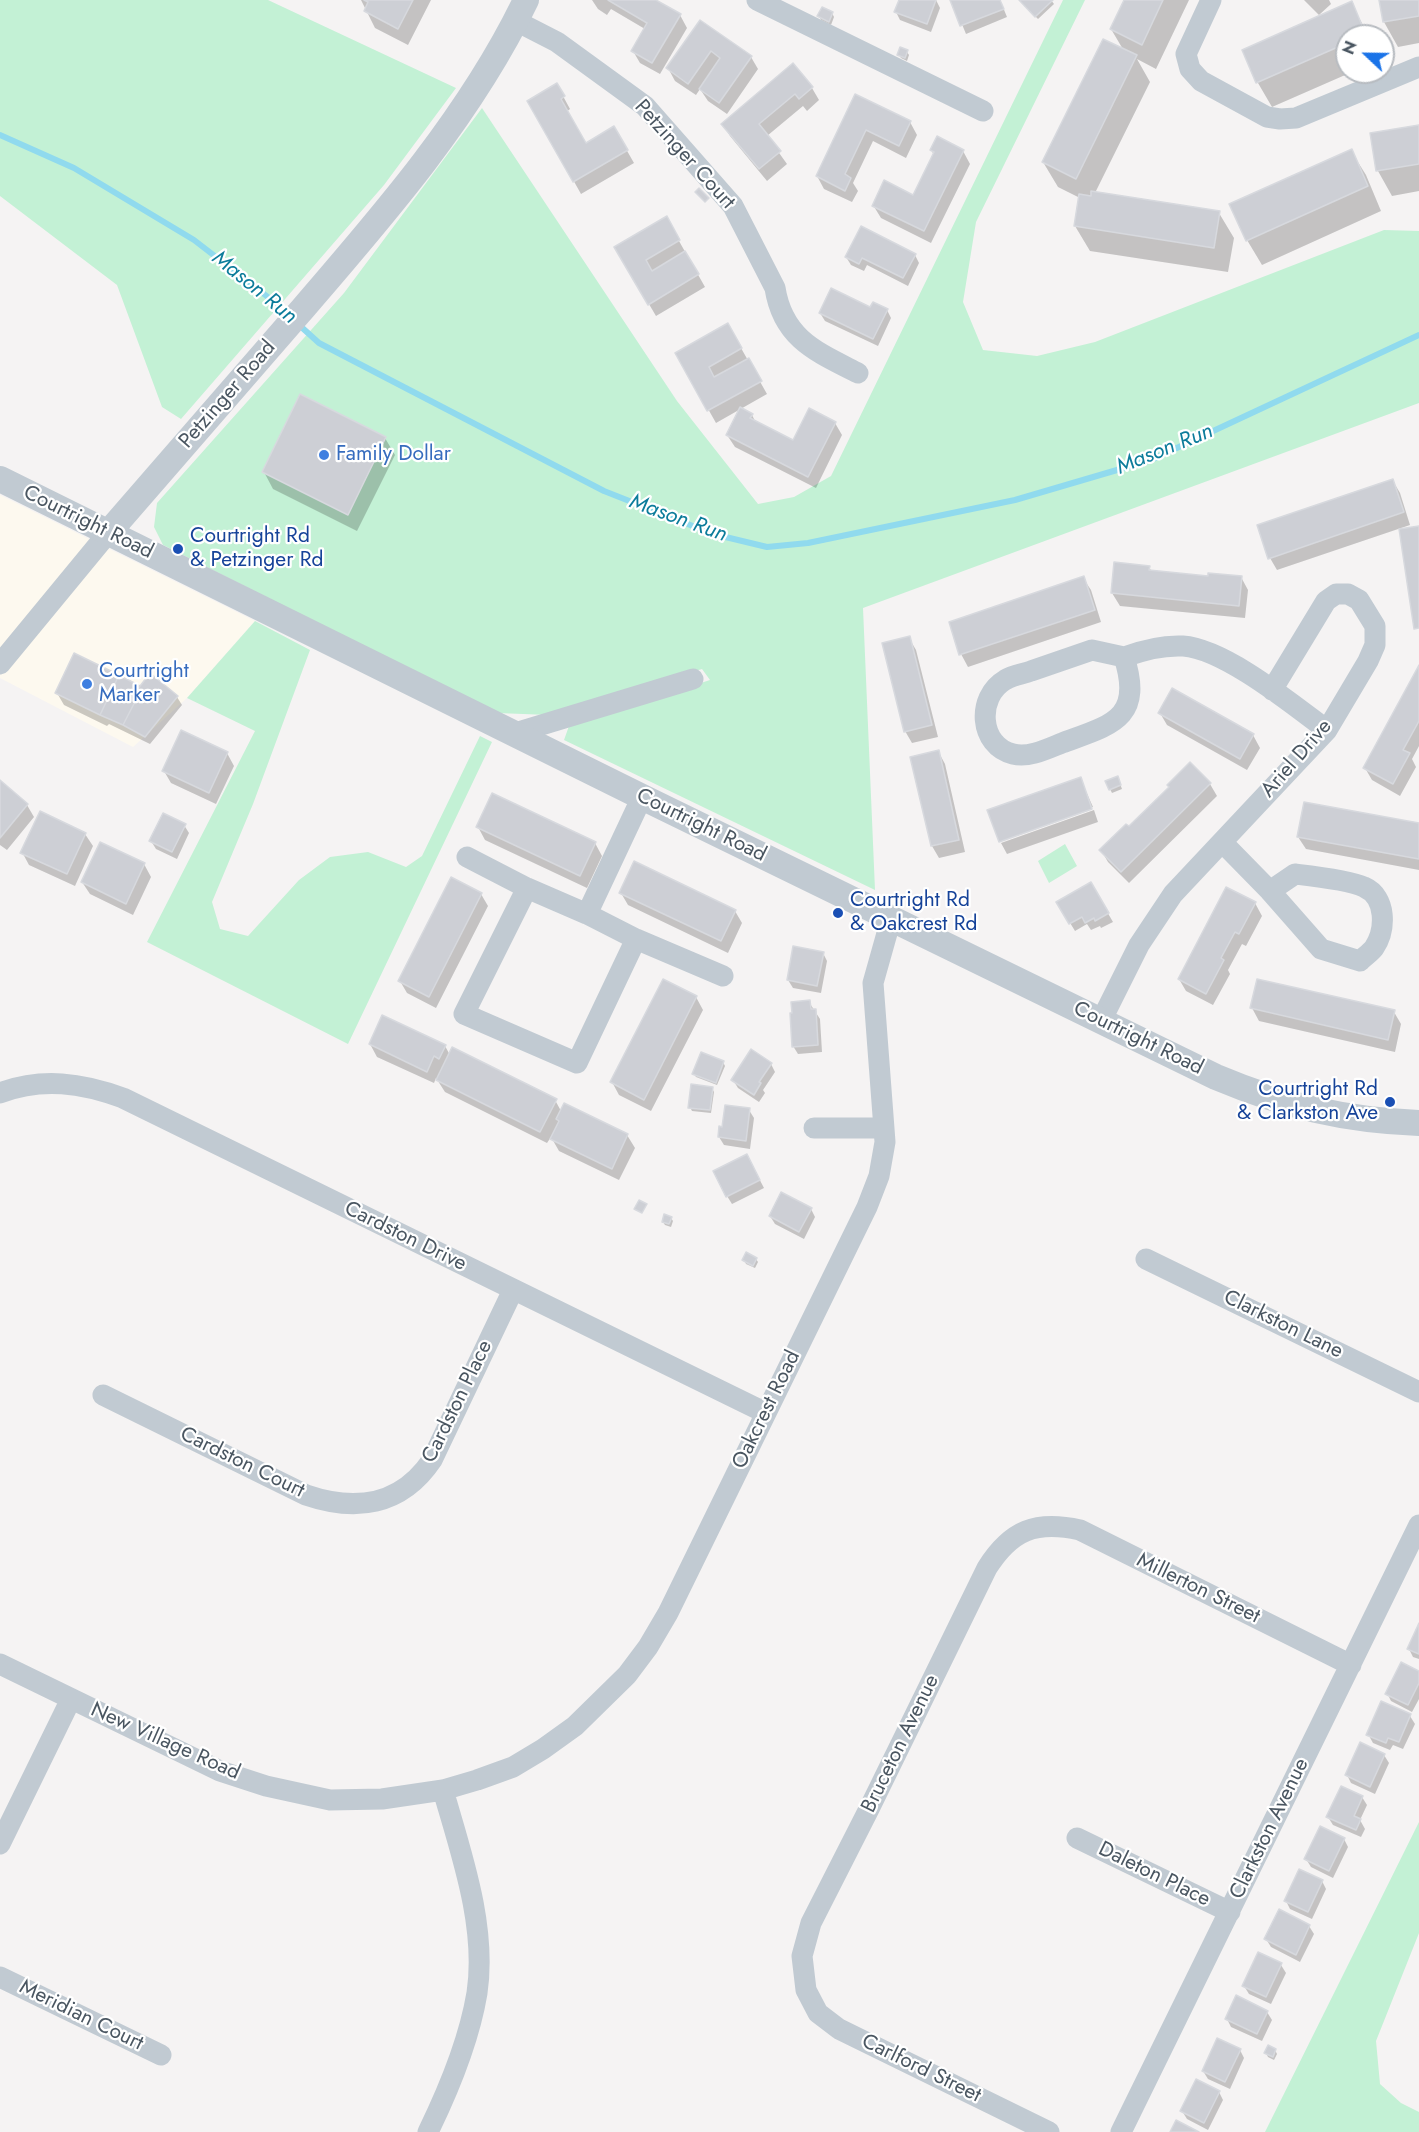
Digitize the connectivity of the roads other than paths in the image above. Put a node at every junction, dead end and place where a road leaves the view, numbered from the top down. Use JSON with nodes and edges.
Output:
{"nodes":[{"id":1,"x":757,"y":0,"type":"edge"},
{"id":2,"x":1211,"y":0,"type":"edge"},
{"id":3,"x":521,"y":10,"type":"edge"},
{"id":4,"x":1419,"y":67,"type":"edge"},
{"id":5,"x":983,"y":111,"type":"dead end"},
{"id":6,"x":858,"y":374,"type":"dead end"},
{"id":7,"x":0,"y":479,"type":"edge"},
{"id":8,"x":108,"y":533,"type":"junction"},
{"id":9,"x":1124,"y":657,"type":"junction"},
{"id":10,"x":0,"y":664,"type":"edge"},
{"id":11,"x":693,"y":679,"type":"dead end"},
{"id":12,"x":1272,"y":690,"type":"junction"},
{"id":13,"x":1327,"y":730,"type":"junction"},
{"id":14,"x":515,"y":733,"type":"junction"},
{"id":15,"x":642,"y":797,"type":"junction"},
{"id":16,"x":1222,"y":842,"type":"junction"},
{"id":17,"x":467,"y":857,"type":"dead end"},
{"id":18,"x":528,"y":888,"type":"junction"},
{"id":19,"x":1270,"y":891,"type":"junction"},
{"id":20,"x":587,"y":914,"type":"junction"},
{"id":21,"x":891,"y":919,"type":"junction"},
{"id":22,"x":636,"y":939,"type":"junction"},
{"id":23,"x":723,"y":976,"type":"dead end"},
{"id":24,"x":1101,"y":1021,"type":"junction"},
{"id":25,"x":0,"y":1093,"type":"edge"},
{"id":26,"x":1419,"y":1123,"type":"edge"},
{"id":27,"x":814,"y":1128,"type":"dead end"},
{"id":28,"x":884,"y":1128,"type":"junction"},
{"id":29,"x":1146,"y":1259,"type":"dead end"},
{"id":30,"x":513,"y":1290,"type":"junction"},
{"id":31,"x":1419,"y":1392,"type":"edge"},
{"id":32,"x":103,"y":1395,"type":"dead end"},
{"id":33,"x":765,"y":1413,"type":"junction"},
{"id":34,"x":386,"y":1498,"type":"joint"},
{"id":35,"x":1043,"y":1526,"type":"joint"},
{"id":36,"x":1419,"y":1526,"type":"edge"},
{"id":37,"x":0,"y":1664,"type":"edge"},
{"id":38,"x":1351,"y":1665,"type":"junction"},
{"id":39,"x":71,"y":1699,"type":"junction"},
{"id":40,"x":443,"y":1790,"type":"junction"},
{"id":41,"x":1077,"y":1838,"type":"dead end"},
{"id":42,"x":0,"y":1844,"type":"edge"},
{"id":43,"x":1230,"y":1912,"type":"junction"},
{"id":44,"x":0,"y":1977,"type":"edge"},
{"id":45,"x":806,"y":1990,"type":"joint"},
{"id":46,"x":161,"y":2055,"type":"dead end"},
{"id":47,"x":430,"y":2131,"type":"edge"},
{"id":48,"x":1049,"y":2132,"type":"edge"},
{"id":49,"x":1122,"y":2132,"type":"edge"}],
"edges":[{"from":1,"to":5,"type":"street"},
{"from":2,"to":4,"type":"street"},
{"from":3,"to":6,"type":"street","name":"Petzinger Court"},
{"from":3,"to":8,"type":"street","name":"Petzinger Road"},
{"from":7,"to":8,"type":"street","name":"Courtright Road"},
{"from":8,"to":10,"type":"street","name":"Petzinger Road"},
{"from":8,"to":14,"type":"street","name":"Courtright Road"},
{"from":9,"to":9,"type":"street"},
{"from":9,"to":12,"type":"street"},
{"from":11,"to":14,"type":"street"},
{"from":12,"to":13,"type":"street"},
{"from":12,"to":13,"type":"street","name":"Ariel Drive"},
{"from":13,"to":16,"type":"street","name":"Ariel Drive"},
{"from":14,"to":15,"type":"street","name":"Courtright Road"},
{"from":15,"to":20,"type":"street"},
{"from":15,"to":21,"type":"street","name":"Courtright Road"},
{"from":16,"to":19,"type":"street"},
{"from":16,"to":24,"type":"street","name":"Ariel Drive"},
{"from":17,"to":18,"type":"street"},
{"from":18,"to":20,"type":"street"},
{"from":18,"to":22,"type":"street"},
{"from":19,"to":19,"type":"street"},
{"from":20,"to":22,"type":"street"},
{"from":21,"to":24,"type":"street","name":"Courtright Road"},
{"from":21,"to":28,"type":"street","name":"Oakcrest Road"},
{"from":22,"to":23,"type":"street"},
{"from":24,"to":26,"type":"street","name":"Courtright Road"},
{"from":25,"to":30,"type":"street","name":"Cardston Drive"},
{"from":27,"to":28,"type":"street"},
{"from":28,"to":33,"type":"street","name":"Oakcrest Road"},
{"from":29,"to":31,"type":"street","name":"Clarkston Lane"},
{"from":30,"to":33,"type":"street","name":"Cardston Drive"},
{"from":30,"to":34,"type":"street","name":"Cardston Place"},
{"from":32,"to":34,"type":"street","name":"Cardston Court"},
{"from":33,"to":40,"type":"street","name":"Oakcrest Road"},
{"from":35,"to":38,"type":"street","name":"Millerton Street"},
{"from":35,"to":45,"type":"street","name":"Bruceton Avenue"},
{"from":36,"to":38,"type":"street","name":"Clarkston Avenue"},
{"from":37,"to":39,"type":"street","name":"New Village Road"},
{"from":38,"to":43,"type":"street","name":"Clarkston Avenue"},
{"from":39,"to":40,"type":"street","name":"New Village Road"},
{"from":39,"to":42,"type":"street"},
{"from":40,"to":47,"type":"street"},
{"from":41,"to":43,"type":"street","name":"Daleton Place"},
{"from":43,"to":49,"type":"street","name":"Clarkston Avenue"},
{"from":44,"to":46,"type":"street","name":"Meridian Court"},
{"from":45,"to":48,"type":"street","name":"Carlford Street"}]}
